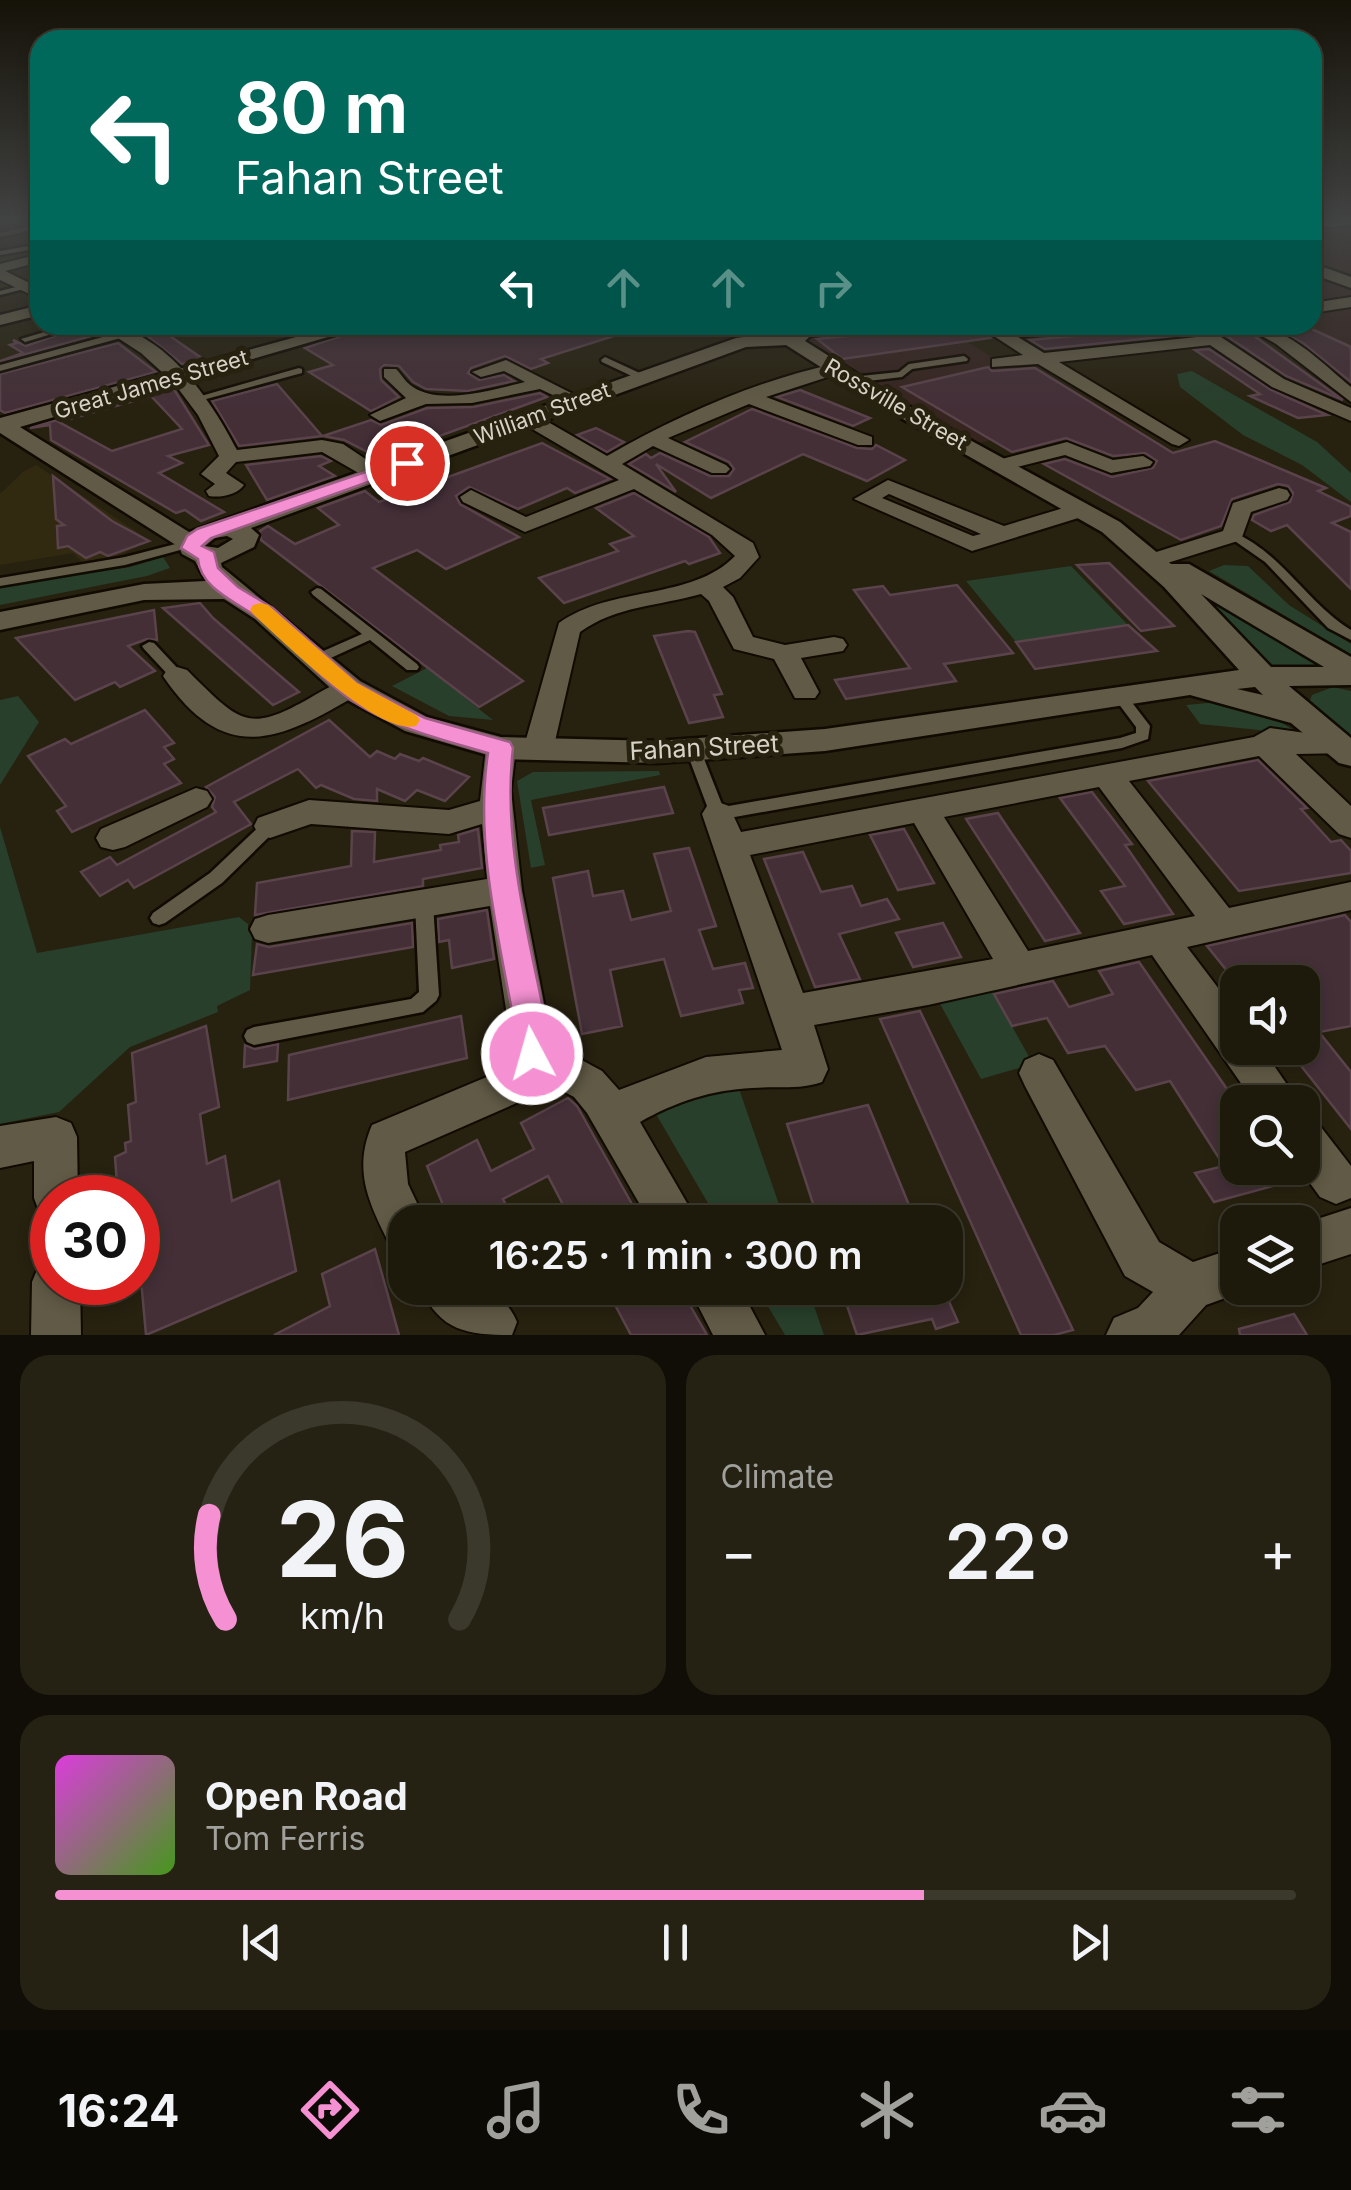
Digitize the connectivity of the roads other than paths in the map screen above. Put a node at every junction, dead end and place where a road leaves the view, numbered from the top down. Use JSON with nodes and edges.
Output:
{"nodes":[{"id":1,"x":30,"y":289,"type":"edge"},
{"id":2,"x":0,"y":293,"type":"edge"},
{"id":3,"x":1351,"y":302,"type":"edge"},
{"id":4,"x":1322,"y":306,"type":"edge"},
{"id":5,"x":30,"y":312,"type":"edge"},
{"id":6,"x":0,"y":320,"type":"edge"},
{"id":7,"x":40,"y":335,"type":"edge"},
{"id":8,"x":121,"y":335,"type":"edge"},
{"id":9,"x":126,"y":335,"type":"edge"},
{"id":10,"x":325,"y":335,"type":"edge"},
{"id":11,"x":769,"y":335,"type":"edge"},
{"id":12,"x":788,"y":335,"type":"edge"},
{"id":13,"x":1002,"y":335,"type":"edge"},
{"id":14,"x":1166,"y":335,"type":"edge"},
{"id":15,"x":1208,"y":335,"type":"edge"},
{"id":16,"x":1272,"y":335,"type":"edge"},
{"id":17,"x":1287,"y":335,"type":"edge"},
{"id":18,"x":25,"y":339,"type":"dead end"},
{"id":19,"x":1040,"y":358,"type":"junction"},
{"id":20,"x":964,"y":359,"type":"dead end"},
{"id":21,"x":601,"y":362,"type":"dead end"},
{"id":22,"x":998,"y":363,"type":"dead end"},
{"id":23,"x":0,"y":368,"type":"edge"},
{"id":24,"x":296,"y":369,"type":"dead end"},
{"id":25,"x":481,"y":372,"type":"dead end"},
{"id":26,"x":390,"y":373,"type":"dead end"},
{"id":27,"x":842,"y":375,"type":"junction"},
{"id":28,"x":181,"y":376,"type":"junction"},
{"id":29,"x":636,"y":379,"type":"junction"},
{"id":30,"x":1351,"y":380,"type":"edge"},
{"id":31,"x":542,"y":383,"type":"junction"},
{"id":32,"x":1351,"y":396,"type":"edge"},
{"id":33,"x":199,"y":398,"type":"junction"},
{"id":34,"x":424,"y":398,"type":"junction"},
{"id":35,"x":750,"y":398,"type":"junction"},
{"id":36,"x":576,"y":400,"type":"junction"},
{"id":37,"x":380,"y":415,"type":"dead end"},
{"id":38,"x":1351,"y":415,"type":"edge"},
{"id":39,"x":529,"y":419,"type":"junction"},
{"id":40,"x":1,"y":425,"type":"edge"},
{"id":41,"x":654,"y":439,"type":"junction"},
{"id":42,"x":1178,"y":440,"type":"dead end"},
{"id":43,"x":865,"y":441,"type":"dead end"},
{"id":44,"x":230,"y":457,"type":"junction"},
{"id":45,"x":1143,"y":462,"type":"dead end"},
{"id":46,"x":610,"y":463,"type":"junction"},
{"id":47,"x":1002,"y":464,"type":"junction"},
{"id":48,"x":719,"y":469,"type":"dead end"},
{"id":49,"x":377,"y":474,"type":"junction"},
{"id":50,"x":638,"y":480,"type":"junction"},
{"id":51,"x":217,"y":491,"type":"dead end"},
{"id":52,"x":1279,"y":495,"type":"dead end"},
{"id":53,"x":471,"y":497,"type":"dead end"},
{"id":54,"x":1080,"y":510,"type":"junction"},
{"id":55,"x":1002,"y":534,"type":"junction"},
{"id":56,"x":1234,"y":535,"type":"junction"},
{"id":57,"x":220,"y":541,"type":"junction"},
{"id":58,"x":1154,"y":556,"type":"junction"},
{"id":59,"x":0,"y":582,"type":"edge"},
{"id":60,"x":704,"y":585,"type":"junction"},
{"id":61,"x":155,"y":591,"type":"junction"},
{"id":62,"x":230,"y":591,"type":"junction"},
{"id":63,"x":316,"y":592,"type":"dead end"},
{"id":64,"x":265,"y":613,"type":"junction"},
{"id":65,"x":0,"y":621,"type":"edge"},
{"id":66,"x":371,"y":635,"type":"junction"},
{"id":67,"x":1351,"y":636,"type":"edge"},
{"id":68,"x":834,"y":645,"type":"dead end"},
{"id":69,"x":149,"y":646,"type":"dead end"},
{"id":70,"x":785,"y":653,"type":"junction"},
{"id":71,"x":317,"y":660,"type":"junction"},
{"id":72,"x":412,"y":666,"type":"dead end"},
{"id":73,"x":1351,"y":673,"type":"edge"},
{"id":74,"x":177,"y":676,"type":"joint"},
{"id":75,"x":1260,"y":677,"type":"junction"},
{"id":76,"x":1180,"y":686,"type":"junction"},
{"id":77,"x":349,"y":688,"type":"junction"},
{"id":78,"x":805,"y":692,"type":"dead end"},
{"id":79,"x":1119,"y":695,"type":"junction"},
{"id":80,"x":1297,"y":714,"type":"junction"},
{"id":81,"x":1263,"y":745,"type":"junction"},
{"id":82,"x":501,"y":748,"type":"junction"},
{"id":83,"x":538,"y":750,"type":"junction"},
{"id":84,"x":694,"y":750,"type":"junction"},
{"id":85,"x":1344,"y":750,"type":"edge"},
{"id":86,"x":1108,"y":774,"type":"junction"},
{"id":87,"x":180,"y":807,"type":"dead end"},
{"id":88,"x":498,"y":807,"type":"junction"},
{"id":89,"x":922,"y":809,"type":"junction"},
{"id":90,"x":270,"y":826,"type":"joint"},
{"id":91,"x":1351,"y":826,"type":"edge"},
{"id":92,"x":723,"y":830,"type":"junction"},
{"id":93,"x":113,"y":838,"type":"dead end"},
{"id":94,"x":505,"y":890,"type":"junction"},
{"id":95,"x":1351,"y":896,"type":"edge"},
{"id":96,"x":424,"y":904,"type":"junction"},
{"id":97,"x":158,"y":918,"type":"dead end"},
{"id":98,"x":1223,"y":927,"type":"junction"},
{"id":99,"x":268,"y":929,"type":"dead end"},
{"id":100,"x":1161,"y":939,"type":"junction"},
{"id":101,"x":1019,"y":969,"type":"junction"},
{"id":102,"x":791,"y":1012,"type":"junction"},
{"id":103,"x":1220,"y":1022,"type":"edge"},
{"id":104,"x":254,"y":1036,"type":"dead end"},
{"id":105,"x":532,"y":1054,"type":"junction"},
{"id":106,"x":1039,"y":1073,"type":"dead end"},
{"id":107,"x":600,"y":1100,"type":"junction"},
{"id":108,"x":0,"y":1148,"type":"edge"},
{"id":109,"x":1320,"y":1160,"type":"edge"},
{"id":110,"x":56,"y":1175,"type":"edge"},
{"id":111,"x":1336,"y":1182,"type":"dead end"},
{"id":112,"x":394,"y":1205,"type":"edge"},
{"id":113,"x":665,"y":1205,"type":"edge"},
{"id":114,"x":1351,"y":1230,"type":"edge"},
{"id":115,"x":1320,"y":1241,"type":"edge"},
{"id":116,"x":1220,"y":1276,"type":"edge"},
{"id":117,"x":1190,"y":1287,"type":"junction"},
{"id":118,"x":56,"y":1305,"type":"edge"},
{"id":119,"x":465,"y":1305,"type":"edge"},
{"id":120,"x":723,"y":1305,"type":"edge"},
{"id":121,"x":494,"y":1322,"type":"dead end"},
{"id":122,"x":56,"y":1335,"type":"edge"},
{"id":123,"x":740,"y":1335,"type":"edge"},
{"id":124,"x":1131,"y":1335,"type":"edge"}],
"edges":[{"from":1,"to":2,"type":"lane"},
{"from":3,"to":4,"type":"street"},
{"from":5,"to":6,"type":"main road"},
{"from":7,"to":18,"type":"lane"},
{"from":8,"to":23,"type":"lane"},
{"from":9,"to":28,"type":"street"},
{"from":10,"to":28,"type":"main road","name":"Great James Street"},
{"from":11,"to":29,"type":"main road","name":"William Street"},
{"from":12,"to":27,"type":"main road","name":"Rossville Street"},
{"from":13,"to":19,"type":"street"},
{"from":14,"to":19,"type":"street"},
{"from":15,"to":38,"type":"street"},
{"from":16,"to":32,"type":"street"},
{"from":17,"to":30,"type":"street"},
{"from":19,"to":22,"type":"street"},
{"from":19,"to":42,"type":"street"},
{"from":20,"to":27,"type":"lane"},
{"from":21,"to":29,"type":"lane"},
{"from":24,"to":33,"type":"lane"},
{"from":25,"to":31,"type":"street"},
{"from":26,"to":34,"type":"street"},
{"from":27,"to":35,"type":"street"},
{"from":27,"to":47,"type":"main road","name":"Rossville Street"},
{"from":28,"to":33,"type":"street"},
{"from":28,"to":40,"type":"main road","name":"Great James Street"},
{"from":29,"to":36,"type":"main road","name":"William Street"},
{"from":31,"to":34,"type":"street"},
{"from":31,"to":36,"type":"street"},
{"from":33,"to":44,"type":"street"},
{"from":34,"to":37,"type":"street"},
{"from":35,"to":41,"type":"street"},
{"from":35,"to":43,"type":"street"},
{"from":36,"to":39,"type":"main road","name":"William Street"},
{"from":39,"to":46,"type":"street"},
{"from":39,"to":49,"type":"main road","name":"William Street"},
{"from":40,"to":57,"type":"main road"},
{"from":41,"to":46,"type":"street"},
{"from":41,"to":48,"type":"street"},
{"from":44,"to":49,"type":"street"},
{"from":44,"to":51,"type":"street"},
{"from":45,"to":47,"type":"street"},
{"from":46,"to":50,"type":"street"},
{"from":47,"to":54,"type":"main road","name":"Rossville Street"},
{"from":49,"to":57,"type":"main road","name":"William Street"},
{"from":50,"to":53,"type":"street"},
{"from":50,"to":60,"type":"street"},
{"from":52,"to":56,"type":"street"},
{"from":54,"to":55,"type":"street"},
{"from":54,"to":58,"type":"main road","name":"Rossville Street"},
{"from":55,"to":55,"type":"street"},
{"from":56,"to":58,"type":"street"},
{"from":56,"to":67,"type":"lane"},
{"from":57,"to":59,"type":"lane"},
{"from":57,"to":61,"type":"main road","name":"William Street"},
{"from":57,"to":62,"type":"main road","name":"Fahan Street"},
{"from":57,"to":64,"type":"main road","name":"Fahan Street"},
{"from":58,"to":73,"type":"main road","name":"Rossville Street"},
{"from":58,"to":75,"type":"main road","name":"Rossville Street"},
{"from":60,"to":70,"type":"street"},
{"from":60,"to":83,"type":"street"},
{"from":61,"to":62,"type":"main road"},
{"from":61,"to":65,"type":"main road"},
{"from":62,"to":64,"type":"main road","name":"Fahan Street"},
{"from":63,"to":66,"type":"lane"},
{"from":64,"to":71,"type":"main road","name":"Fahan Street"},
{"from":66,"to":71,"type":"lane"},
{"from":66,"to":72,"type":"lane"},
{"from":68,"to":70,"type":"street"},
{"from":69,"to":74,"type":"lane"},
{"from":70,"to":78,"type":"street"},
{"from":71,"to":77,"type":"main road","name":"Fahan Street"},
{"from":73,"to":75,"type":"main road","name":"Fahan Street"},
{"from":74,"to":77,"type":"street"},
{"from":75,"to":76,"type":"main road","name":"Fahan Street"},
{"from":75,"to":80,"type":"main road","name":"Rossville Street"},
{"from":76,"to":79,"type":"main road","name":"Fahan Street"},
{"from":76,"to":80,"type":"main road","name":"Fahan Street"},
{"from":77,"to":82,"type":"main road","name":"Fahan Street"},
{"from":79,"to":84,"type":"main road","name":"Fahan Street"},
{"from":79,"to":92,"type":"lane"},
{"from":80,"to":85,"type":"main road","name":"Rossville Street"},
{"from":81,"to":85,"type":"street"},
{"from":81,"to":86,"type":"street"},
{"from":81,"to":91,"type":"street"},
{"from":82,"to":83,"type":"main road","name":"Fahan Street"},
{"from":82,"to":88,"type":"street"},
{"from":83,"to":84,"type":"main road","name":"Fahan Street"},
{"from":84,"to":92,"type":"lane"},
{"from":86,"to":89,"type":"street"},
{"from":86,"to":98,"type":"street"},
{"from":87,"to":93,"type":"street"},
{"from":88,"to":90,"type":"street"},
{"from":88,"to":94,"type":"street"},
{"from":89,"to":92,"type":"street"},
{"from":89,"to":101,"type":"street"},
{"from":90,"to":97,"type":"lane"},
{"from":92,"to":102,"type":"street"},
{"from":94,"to":96,"type":"street"},
{"from":94,"to":105,"type":"street"},
{"from":95,"to":98,"type":"street"},
{"from":96,"to":99,"type":"street"},
{"from":96,"to":104,"type":"lane"},
{"from":98,"to":100,"type":"street"},
{"from":100,"to":101,"type":"street"},
{"from":100,"to":103,"type":"street"},
{"from":101,"to":102,"type":"street"},
{"from":102,"to":107,"type":"street"},
{"from":105,"to":107,"type":"street"},
{"from":105,"to":112,"type":"street"},
{"from":106,"to":117,"type":"street"},
{"from":107,"to":113,"type":"street"},
{"from":108,"to":110,"type":"street"},
{"from":109,"to":111,"type":"street"},
{"from":114,"to":115,"type":"street"},
{"from":116,"to":117,"type":"street"},
{"from":117,"to":124,"type":"street"},
{"from":118,"to":122,"type":"street"},
{"from":119,"to":121,"type":"street"},
{"from":120,"to":123,"type":"street"}]}
